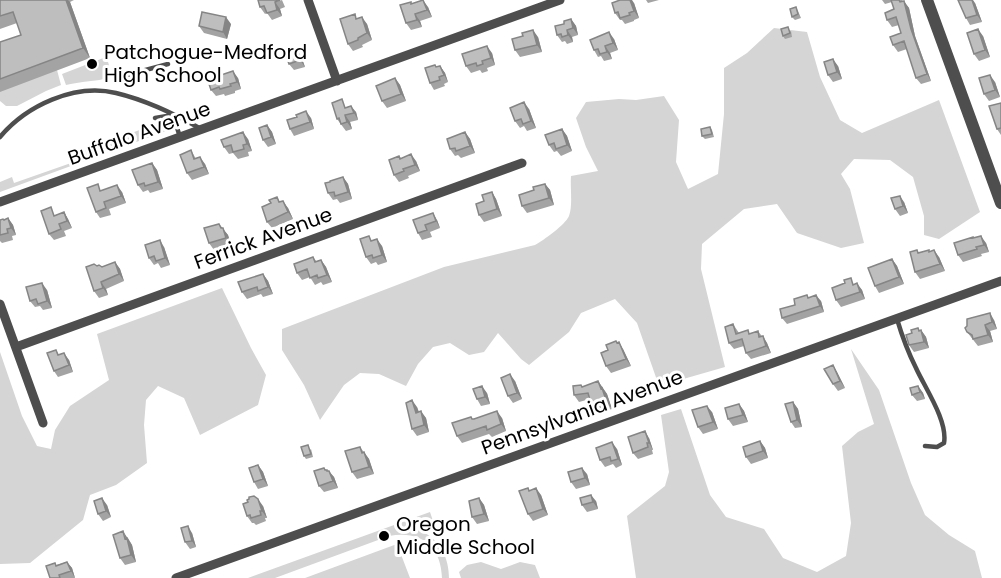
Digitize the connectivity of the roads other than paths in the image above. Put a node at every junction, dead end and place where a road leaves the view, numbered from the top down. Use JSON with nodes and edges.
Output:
{"nodes":[{"id":1,"x":308,"y":0,"type":"edge"},
{"id":2,"x":560,"y":0,"type":"edge"},
{"id":3,"x":927,"y":0,"type":"edge"},
{"id":4,"x":168,"y":64,"type":"dead end"},
{"id":5,"x":123,"y":76,"type":"dead end"},
{"id":6,"x":337,"y":81,"type":"junction"},
{"id":7,"x":172,"y":115,"type":"junction"},
{"id":8,"x":155,"y":118,"type":"dead end"},
{"id":9,"x":201,"y":130,"type":"junction"},
{"id":10,"x":0,"y":137,"type":"edge"},
{"id":11,"x":180,"y":137,"type":"junction"},
{"id":12,"x":522,"y":163,"type":"dead end"},
{"id":13,"x":0,"y":202,"type":"edge"},
{"id":14,"x":1001,"y":202,"type":"edge"},
{"id":15,"x":1001,"y":281,"type":"edge"},
{"id":16,"x":0,"y":304,"type":"edge"},
{"id":17,"x":896,"y":318,"type":"junction"},
{"id":18,"x":16,"y":347,"type":"junction"},
{"id":19,"x":43,"y":423,"type":"dead end"},
{"id":20,"x":925,"y":446,"type":"dead end"},
{"id":21,"x":176,"y":578,"type":"edge"}],
"edges":[{"from":1,"to":6,"type":"street"},
{"from":2,"to":6,"type":"street","name":"Buffalo Avenue"},
{"from":3,"to":14,"type":"street"},
{"from":4,"to":5,"type":"lane"},
{"from":6,"to":9,"type":"street","name":"Buffalo Avenue"},
{"from":7,"to":8,"type":"lane"},
{"from":7,"to":9,"type":"lane"},
{"from":7,"to":10,"type":"lane"},
{"from":7,"to":11,"type":"lane"},
{"from":9,"to":11,"type":"street","name":"Buffalo Avenue"},
{"from":11,"to":13,"type":"street","name":"Buffalo Avenue"},
{"from":12,"to":18,"type":"street","name":"Ferrick Avenue"},
{"from":15,"to":17,"type":"street","name":"Pennsylvania Avenue"},
{"from":16,"to":18,"type":"street"},
{"from":17,"to":20,"type":"lane"},
{"from":17,"to":21,"type":"street","name":"Pennsylvania Avenue"},
{"from":18,"to":19,"type":"street"}]}
